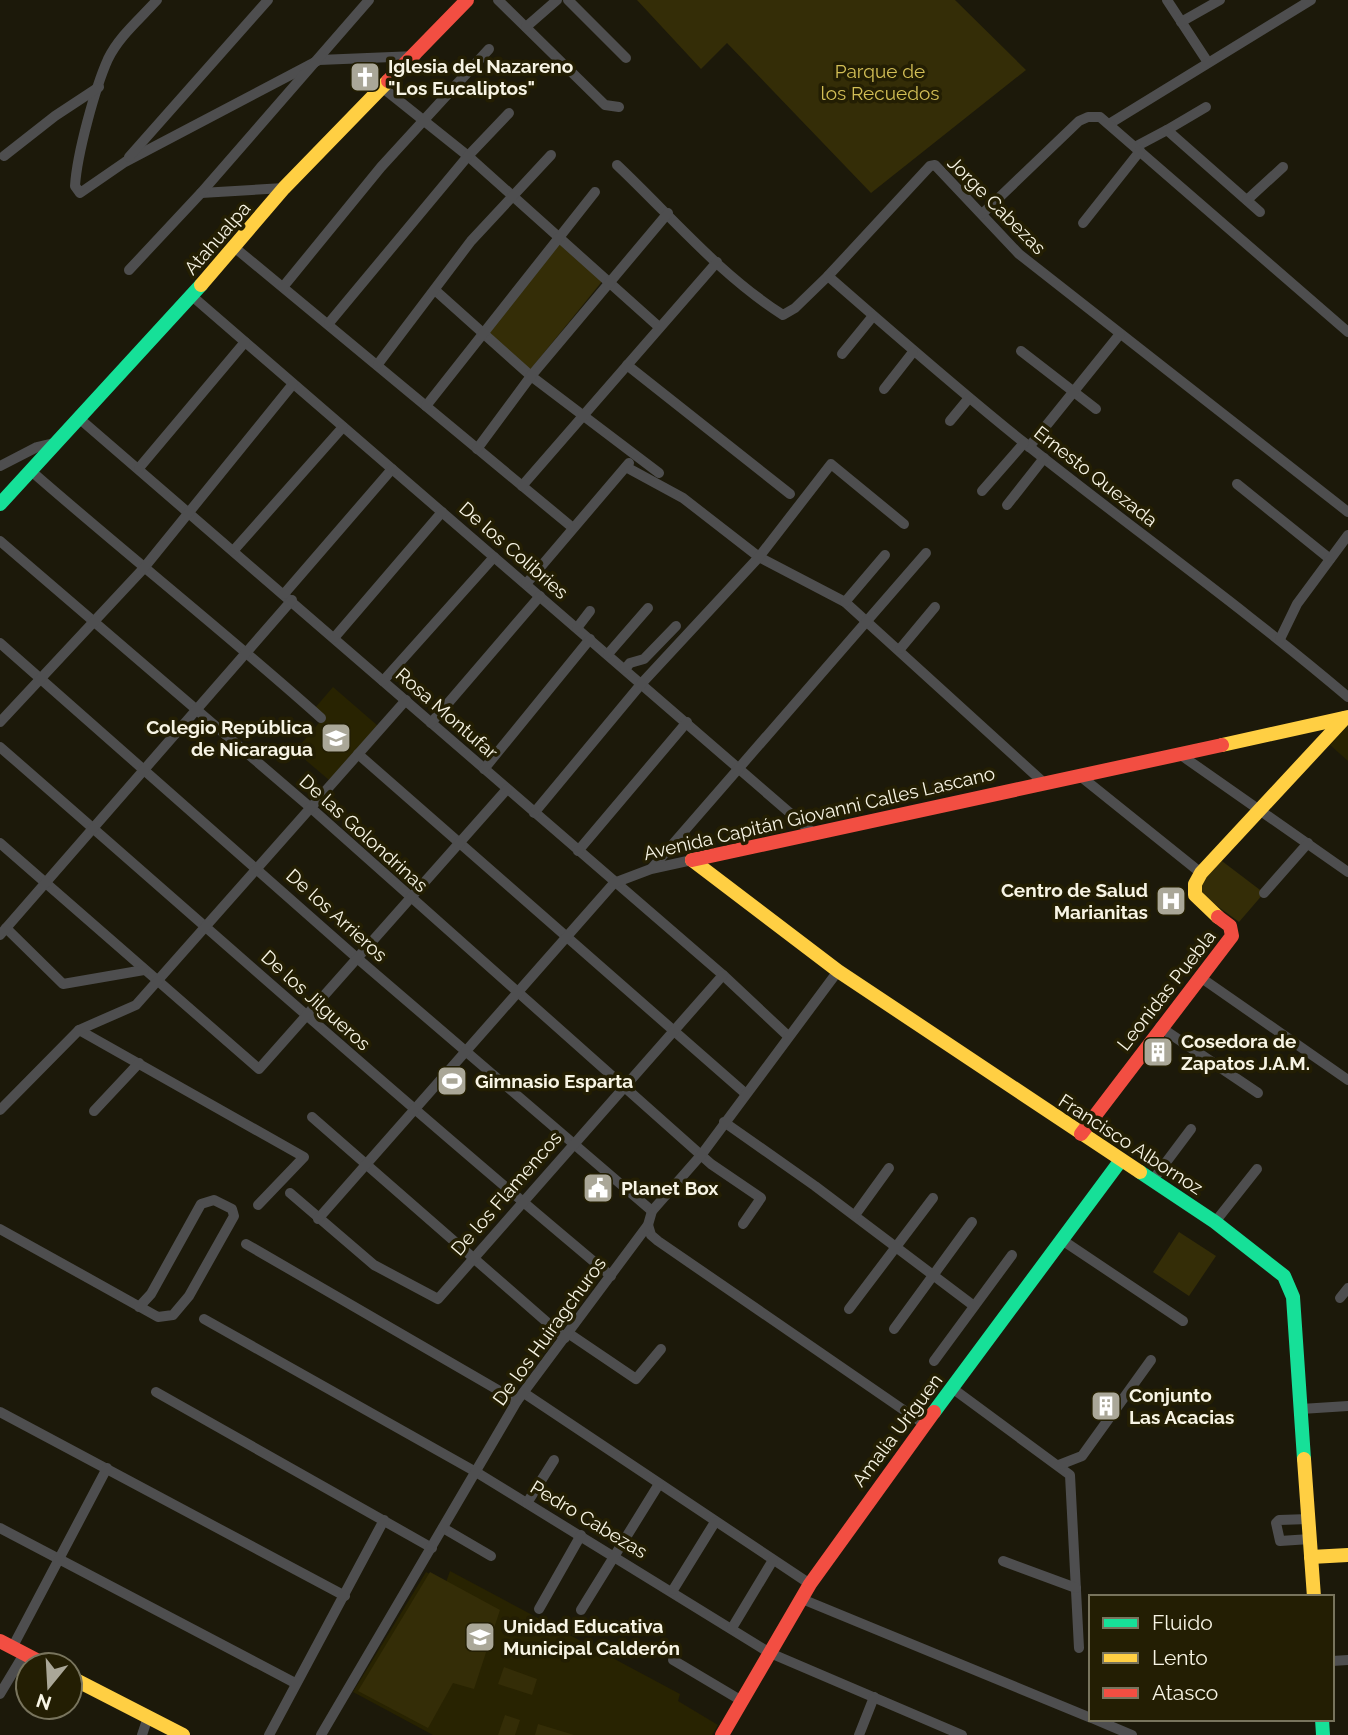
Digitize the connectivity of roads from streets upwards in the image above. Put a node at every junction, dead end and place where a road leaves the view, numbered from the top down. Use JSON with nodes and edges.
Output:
{"nodes":[{"id":1,"x":157,"y":0,"type":"edge"},
{"id":2,"x":268,"y":0,"type":"edge"},
{"id":3,"x":369,"y":0,"type":"edge"},
{"id":4,"x":467,"y":0,"type":"edge"},
{"id":5,"x":498,"y":0,"type":"edge"},
{"id":6,"x":557,"y":0,"type":"edge"},
{"id":7,"x":568,"y":0,"type":"edge"},
{"id":8,"x":1167,"y":0,"type":"edge"},
{"id":9,"x":1220,"y":0,"type":"edge"},
{"id":10,"x":1311,"y":0,"type":"edge"},
{"id":11,"x":1181,"y":22,"type":"junction"},
{"id":12,"x":526,"y":27,"type":"junction"},
{"id":13,"x":489,"y":49,"type":"dead end"},
{"id":14,"x":415,"y":56,"type":"junction"},
{"id":15,"x":626,"y":58,"type":"dead end"},
{"id":16,"x":319,"y":60,"type":"junction"},
{"id":17,"x":1207,"y":61,"type":"junction"},
{"id":18,"x":99,"y":87,"type":"junction"},
{"id":19,"x":383,"y":89,"type":"junction"},
{"id":20,"x":618,"y":107,"type":"dead end"},
{"id":21,"x":1206,"y":107,"type":"dead end"},
{"id":22,"x":509,"y":113,"type":"dead end"},
{"id":23,"x":425,"y":119,"type":"junction"},
{"id":24,"x":1105,"y":120,"type":"junction"},
{"id":25,"x":1167,"y":130,"type":"junction"},
{"id":26,"x":1137,"y":149,"type":"junction"},
{"id":27,"x":551,"y":155,"type":"dead end"},
{"id":28,"x":4,"y":156,"type":"dead end"},
{"id":29,"x":468,"y":156,"type":"junction"},
{"id":30,"x":125,"y":162,"type":"junction"},
{"id":31,"x":617,"y":165,"type":"dead end"},
{"id":32,"x":1283,"y":167,"type":"dead end"},
{"id":33,"x":284,"y":188,"type":"junction"},
{"id":34,"x":595,"y":192,"type":"dead end"},
{"id":35,"x":201,"y":193,"type":"junction"},
{"id":36,"x":513,"y":198,"type":"junction"},
{"id":37,"x":1247,"y":200,"type":"junction"},
{"id":38,"x":1260,"y":212,"type":"dead end"},
{"id":39,"x":668,"y":213,"type":"junction"},
{"id":40,"x":982,"y":214,"type":"junction"},
{"id":41,"x":1083,"y":223,"type":"dead end"},
{"id":42,"x":558,"y":237,"type":"junction"},
{"id":43,"x":234,"y":247,"type":"junction"},
{"id":44,"x":718,"y":262,"type":"junction"},
{"id":45,"x":129,"y":270,"type":"dead end"},
{"id":46,"x":828,"y":276,"type":"junction"},
{"id":47,"x":611,"y":282,"type":"junction"},
{"id":48,"x":283,"y":287,"type":"junction"},
{"id":49,"x":436,"y":291,"type":"junction"},
{"id":50,"x":192,"y":296,"type":"junction"},
{"id":51,"x":873,"y":316,"type":"junction"},
{"id":52,"x":329,"y":323,"type":"junction"},
{"id":53,"x":659,"y":327,"type":"junction"},
{"id":54,"x":485,"y":332,"type":"junction"},
{"id":55,"x":1348,"y":332,"type":"edge"},
{"id":56,"x":1120,"y":334,"type":"junction"},
{"id":57,"x":245,"y":342,"type":"junction"},
{"id":58,"x":1021,"y":351,"type":"dead end"},
{"id":59,"x":913,"y":352,"type":"junction"},
{"id":60,"x":842,"y":354,"type":"dead end"},
{"id":61,"x":378,"y":364,"type":"junction"},
{"id":62,"x":627,"y":365,"type":"junction"},
{"id":63,"x":531,"y":376,"type":"junction"},
{"id":64,"x":293,"y":384,"type":"junction"},
{"id":65,"x":884,"y":389,"type":"dead end"},
{"id":66,"x":1072,"y":390,"type":"junction"},
{"id":67,"x":969,"y":398,"type":"junction"},
{"id":68,"x":426,"y":406,"type":"junction"},
{"id":69,"x":1096,"y":409,"type":"dead end"},
{"id":70,"x":584,"y":417,"type":"junction"},
{"id":71,"x":81,"y":420,"type":"junction"},
{"id":72,"x":950,"y":421,"type":"dead end"},
{"id":73,"x":343,"y":427,"type":"junction"},
{"id":74,"x":54,"y":443,"type":"junction"},
{"id":75,"x":1027,"y":445,"type":"junction"},
{"id":76,"x":477,"y":449,"type":"junction"},
{"id":77,"x":636,"y":456,"type":"junction"},
{"id":78,"x":1044,"y":458,"type":"junction"},
{"id":79,"x":0,"y":466,"type":"edge"},
{"id":80,"x":626,"y":467,"type":"junction"},
{"id":81,"x":139,"y":468,"type":"junction"},
{"id":82,"x":392,"y":469,"type":"junction"},
{"id":83,"x":30,"y":470,"type":"junction"},
{"id":84,"x":659,"y":473,"type":"dead end"},
{"id":85,"x":1237,"y":484,"type":"dead end"},
{"id":86,"x":522,"y":485,"type":"junction"},
{"id":87,"x":982,"y":491,"type":"dead end"},
{"id":88,"x":790,"y":494,"type":"dead end"},
{"id":89,"x":0,"y":504,"type":"edge"},
{"id":90,"x":1007,"y":505,"type":"dead end"},
{"id":91,"x":190,"y":512,"type":"junction"},
{"id":92,"x":442,"y":512,"type":"junction"},
{"id":93,"x":1348,"y":512,"type":"edge"},
{"id":94,"x":904,"y":524,"type":"dead end"},
{"id":95,"x":573,"y":528,"type":"junction"},
{"id":96,"x":1348,"y":535,"type":"edge"},
{"id":97,"x":0,"y":541,"type":"edge"},
{"id":98,"x":234,"y":550,"type":"junction"},
{"id":99,"x":926,"y":553,"type":"dead end"},
{"id":100,"x":885,"y":555,"type":"dead end"},
{"id":101,"x":494,"y":557,"type":"junction"},
{"id":102,"x":759,"y":557,"type":"junction"},
{"id":103,"x":1330,"y":559,"type":"junction"},
{"id":104,"x":143,"y":569,"type":"junction"},
{"id":105,"x":526,"y":584,"type":"junction"},
{"id":106,"x":540,"y":596,"type":"junction"},
{"id":107,"x":288,"y":597,"type":"junction"},
{"id":108,"x":845,"y":602,"type":"junction"},
{"id":109,"x":935,"y":607,"type":"dead end"},
{"id":110,"x":648,"y":608,"type":"dead end"},
{"id":111,"x":590,"y":611,"type":"dead end"},
{"id":112,"x":94,"y":622,"type":"junction"},
{"id":113,"x":869,"y":622,"type":"junction"},
{"id":114,"x":676,"y":626,"type":"dead end"},
{"id":115,"x":577,"y":628,"type":"junction"},
{"id":116,"x":334,"y":638,"type":"junction"},
{"id":117,"x":590,"y":639,"type":"junction"},
{"id":118,"x":1280,"y":639,"type":"junction"},
{"id":119,"x":0,"y":643,"type":"edge"},
{"id":120,"x":900,"y":649,"type":"junction"},
{"id":121,"x":247,"y":651,"type":"junction"},
{"id":122,"x":608,"y":654,"type":"junction"},
{"id":123,"x":625,"y":669,"type":"junction"},
{"id":124,"x":40,"y":678,"type":"junction"},
{"id":125,"x":383,"y":681,"type":"junction"},
{"id":126,"x":642,"y":683,"type":"junction"},
{"id":127,"x":1348,"y":697,"type":"edge"},
{"id":128,"x":406,"y":701,"type":"junction"},
{"id":129,"x":196,"y":710,"type":"junction"},
{"id":130,"x":1347,"y":717,"type":"edge"},
{"id":131,"x":321,"y":718,"type":"dead end"},
{"id":132,"x":0,"y":722,"type":"edge"},
{"id":133,"x":687,"y":722,"type":"junction"},
{"id":134,"x":431,"y":723,"type":"junction"},
{"id":135,"x":1313,"y":724,"type":"junction"},
{"id":136,"x":1324,"y":740,"type":"junction"},
{"id":137,"x":0,"y":747,"type":"edge"},
{"id":138,"x":1178,"y":753,"type":"junction"},
{"id":139,"x":358,"y":754,"type":"junction"},
{"id":140,"x":145,"y":768,"type":"junction"},
{"id":141,"x":742,"y":768,"type":"junction"},
{"id":142,"x":484,"y":769,"type":"junction"},
{"id":143,"x":1079,"y":775,"type":"junction"},
{"id":144,"x":1044,"y":782,"type":"junction"},
{"id":145,"x":507,"y":789,"type":"junction"},
{"id":146,"x":311,"y":808,"type":"junction"},
{"id":147,"x":1262,"y":809,"type":"junction"},
{"id":148,"x":534,"y":813,"type":"junction"},
{"id":149,"x":93,"y":828,"type":"junction"},
{"id":150,"x":812,"y":832,"type":"junction"},
{"id":151,"x":460,"y":841,"type":"junction"},
{"id":152,"x":0,"y":843,"type":"edge"},
{"id":153,"x":1308,"y":843,"type":"junction"},
{"id":154,"x":578,"y":851,"type":"junction"},
{"id":155,"x":692,"y":860,"type":"junction"},
{"id":156,"x":258,"y":868,"type":"junction"},
{"id":157,"x":652,"y":869,"type":"junction"},
{"id":158,"x":1348,"y":872,"type":"edge"},
{"id":159,"x":1200,"y":873,"type":"junction"},
{"id":160,"x":46,"y":882,"type":"junction"},
{"id":161,"x":614,"y":883,"type":"junction"},
{"id":162,"x":1264,"y":893,"type":"dead end"},
{"id":163,"x":411,"y":897,"type":"junction"},
{"id":164,"x":207,"y":926,"type":"junction"},
{"id":165,"x":3,"y":932,"type":"edge"},
{"id":166,"x":567,"y":938,"type":"junction"},
{"id":167,"x":357,"y":958,"type":"junction"},
{"id":168,"x":144,"y":970,"type":"junction"},
{"id":169,"x":838,"y":971,"type":"junction"},
{"id":170,"x":723,"y":975,"type":"junction"},
{"id":171,"x":1200,"y":976,"type":"junction"},
{"id":172,"x":158,"y":981,"type":"junction"},
{"id":173,"x":516,"y":994,"type":"junction"},
{"id":174,"x":306,"y":1015,"type":"junction"},
{"id":175,"x":1160,"y":1027,"type":"junction"},
{"id":176,"x":79,"y":1030,"type":"junction"},
{"id":177,"x":673,"y":1031,"type":"junction"},
{"id":178,"x":788,"y":1036,"type":"junction"},
{"id":179,"x":465,"y":1051,"type":"junction"},
{"id":180,"x":139,"y":1063,"type":"junction"},
{"id":181,"x":1348,"y":1080,"type":"edge"},
{"id":182,"x":624,"y":1087,"type":"junction"},
{"id":183,"x":1258,"y":1093,"type":"dead end"},
{"id":184,"x":746,"y":1094,"type":"junction"},
{"id":185,"x":0,"y":1110,"type":"edge"},
{"id":186,"x":413,"y":1110,"type":"junction"},
{"id":187,"x":94,"y":1111,"type":"dead end"},
{"id":188,"x":312,"y":1117,"type":"dead end"},
{"id":189,"x":724,"y":1122,"type":"junction"},
{"id":190,"x":1191,"y":1129,"type":"dead end"},
{"id":191,"x":1081,"y":1134,"type":"junction"},
{"id":192,"x":573,"y":1143,"type":"junction"},
{"id":193,"x":702,"y":1154,"type":"junction"},
{"id":194,"x":1121,"y":1160,"type":"junction"},
{"id":195,"x":366,"y":1163,"type":"junction"},
{"id":196,"x":889,"y":1168,"type":"dead end"},
{"id":197,"x":1257,"y":1169,"type":"dead end"},
{"id":198,"x":1152,"y":1181,"type":"junction"},
{"id":199,"x":290,"y":1193,"type":"dead end"},
{"id":200,"x":933,"y":1198,"type":"dead end"},
{"id":201,"x":521,"y":1201,"type":"junction"},
{"id":202,"x":258,"y":1205,"type":"dead end"},
{"id":203,"x":652,"y":1211,"type":"junction"},
{"id":204,"x":855,"y":1216,"type":"junction"},
{"id":205,"x":318,"y":1219,"type":"junction"},
{"id":206,"x":972,"y":1222,"type":"dead end"},
{"id":207,"x":1215,"y":1222,"type":"junction"},
{"id":208,"x":743,"y":1224,"type":"dead end"},
{"id":209,"x":648,"y":1225,"type":"junction"},
{"id":210,"x":0,"y":1229,"type":"edge"},
{"id":211,"x":1062,"y":1240,"type":"junction"},
{"id":212,"x":246,"y":1244,"type":"dead end"},
{"id":213,"x":895,"y":1247,"type":"junction"},
{"id":214,"x":1012,"y":1255,"type":"dead end"},
{"id":215,"x":472,"y":1257,"type":"junction"},
{"id":216,"x":611,"y":1276,"type":"junction"},
{"id":217,"x":932,"y":1276,"type":"junction"},
{"id":218,"x":1348,"y":1288,"type":"edge"},
{"id":219,"x":1340,"y":1298,"type":"dead end"},
{"id":220,"x":974,"y":1306,"type":"junction"},
{"id":221,"x":139,"y":1307,"type":"junction"},
{"id":222,"x":849,"y":1309,"type":"dead end"},
{"id":223,"x":204,"y":1319,"type":"dead end"},
{"id":224,"x":1183,"y":1321,"type":"dead end"},
{"id":225,"x":894,"y":1329,"type":"dead end"},
{"id":226,"x":567,"y":1336,"type":"junction"},
{"id":227,"x":661,"y":1349,"type":"dead end"},
{"id":228,"x":1152,"y":1360,"type":"dead end"},
{"id":229,"x":934,"y":1361,"type":"dead end"},
{"id":230,"x":953,"y":1388,"type":"junction"},
{"id":231,"x":156,"y":1392,"type":"dead end"},
{"id":232,"x":520,"y":1397,"type":"junction"},
{"id":233,"x":1348,"y":1406,"type":"edge"},
{"id":234,"x":1301,"y":1409,"type":"junction"},
{"id":235,"x":0,"y":1412,"type":"edge"},
{"id":236,"x":924,"y":1424,"type":"junction"},
{"id":237,"x":554,"y":1460,"type":"dead end"},
{"id":238,"x":1059,"y":1465,"type":"junction"},
{"id":239,"x":107,"y":1468,"type":"junction"},
{"id":240,"x":476,"y":1472,"type":"junction"},
{"id":241,"x":659,"y":1484,"type":"junction"},
{"id":242,"x":527,"y":1503,"type":"junction"},
{"id":243,"x":1309,"y":1519,"type":"junction"},
{"id":244,"x":384,"y":1520,"type":"junction"},
{"id":245,"x":715,"y":1522,"type":"junction"},
{"id":246,"x":0,"y":1528,"type":"edge"},
{"id":247,"x":443,"y":1528,"type":"junction"},
{"id":248,"x":581,"y":1535,"type":"junction"},
{"id":249,"x":1310,"y":1539,"type":"junction"},
{"id":250,"x":432,"y":1548,"type":"junction"},
{"id":251,"x":1348,"y":1555,"type":"edge"},
{"id":252,"x":491,"y":1556,"type":"dead end"},
{"id":253,"x":616,"y":1556,"type":"junction"},
{"id":254,"x":1311,"y":1557,"type":"junction"},
{"id":255,"x":59,"y":1559,"type":"junction"},
{"id":256,"x":773,"y":1560,"type":"junction"},
{"id":257,"x":1003,"y":1561,"type":"dead end"},
{"id":258,"x":810,"y":1584,"type":"junction"},
{"id":259,"x":1076,"y":1588,"type":"junction"},
{"id":260,"x":673,"y":1590,"type":"junction"},
{"id":261,"x":1314,"y":1595,"type":"edge"},
{"id":262,"x":345,"y":1596,"type":"junction"},
{"id":263,"x":802,"y":1598,"type":"junction"},
{"id":264,"x":539,"y":1609,"type":"dead end"},
{"id":265,"x":581,"y":1610,"type":"dead end"},
{"id":266,"x":732,"y":1628,"type":"junction"},
{"id":267,"x":12,"y":1648,"type":"edge"},
{"id":268,"x":1079,"y":1648,"type":"dead end"},
{"id":269,"x":771,"y":1653,"type":"junction"},
{"id":270,"x":673,"y":1660,"type":"dead end"},
{"id":271,"x":295,"y":1683,"type":"junction"},
{"id":272,"x":84,"y":1684,"type":"edge"},
{"id":273,"x":0,"y":1694,"type":"edge"},
{"id":274,"x":874,"y":1697,"type":"junction"},
{"id":275,"x":742,"y":1701,"type":"junction"},
{"id":276,"x":148,"y":1717,"type":"junction"},
{"id":277,"x":1089,"y":1718,"type":"edge"},
{"id":278,"x":1097,"y":1721,"type":"edge"},
{"id":279,"x":142,"y":1735,"type":"edge"},
{"id":280,"x":183,"y":1735,"type":"edge"},
{"id":281,"x":269,"y":1735,"type":"edge"},
{"id":282,"x":321,"y":1735,"type":"edge"},
{"id":283,"x":722,"y":1735,"type":"edge"},
{"id":284,"x":859,"y":1735,"type":"edge"},
{"id":285,"x":962,"y":1735,"type":"edge"},
{"id":286,"x":1132,"y":1735,"type":"edge"}],
"edges":[{"from":1,"to":18,"type":"street"},
{"from":2,"to":30,"type":"street"},
{"from":3,"to":16,"type":"street"},
{"from":4,"to":14,"type":"street","name":"Atahualpa"},
{"from":5,"to":12,"type":"street"},
{"from":6,"to":12,"type":"street"},
{"from":7,"to":15,"type":"street"},
{"from":8,"to":11,"type":"street"},
{"from":9,"to":11,"type":"street"},
{"from":10,"to":17,"type":"street"},
{"from":11,"to":17,"type":"street"},
{"from":12,"to":20,"type":"street"},
{"from":13,"to":23,"type":"street"},
{"from":14,"to":16,"type":"street"},
{"from":14,"to":19,"type":"street","name":"Atahualpa"},
{"from":16,"to":30,"type":"street"},
{"from":16,"to":35,"type":"street"},
{"from":17,"to":24,"type":"street"},
{"from":18,"to":28,"type":"street"},
{"from":18,"to":30,"type":"street"},
{"from":19,"to":23,"type":"street"},
{"from":19,"to":33,"type":"street","name":"Atahualpa"},
{"from":21,"to":25,"type":"street"},
{"from":22,"to":29,"type":"street"},
{"from":23,"to":29,"type":"street"},
{"from":23,"to":48,"type":"street"},
{"from":24,"to":26,"type":"street"},
{"from":24,"to":40,"type":"street"},
{"from":25,"to":26,"type":"street"},
{"from":25,"to":37,"type":"street"},
{"from":26,"to":41,"type":"street"},
{"from":26,"to":55,"type":"street"},
{"from":27,"to":36,"type":"street"},
{"from":29,"to":36,"type":"street"},
{"from":29,"to":52,"type":"street"},
{"from":31,"to":39,"type":"street","name":"Jorge Cabezas"},
{"from":32,"to":37,"type":"street"},
{"from":33,"to":35,"type":"street"},
{"from":33,"to":43,"type":"street","name":"Atahualpa"},
{"from":34,"to":42,"type":"street"},
{"from":35,"to":45,"type":"street"},
{"from":36,"to":42,"type":"street"},
{"from":36,"to":49,"type":"street"},
{"from":37,"to":38,"type":"street"},
{"from":39,"to":44,"type":"street","name":"Jorge Cabezas"},
{"from":39,"to":47,"type":"street"},
{"from":40,"to":46,"type":"street","name":"Jorge Cabezas"},
{"from":40,"to":56,"type":"street","name":"Jorge Cabezas"},
{"from":42,"to":47,"type":"street"},
{"from":42,"to":54,"type":"street"},
{"from":43,"to":48,"type":"street"},
{"from":43,"to":50,"type":"street","name":"Atahualpa"},
{"from":44,"to":46,"type":"street","name":"Jorge Cabezas"},
{"from":44,"to":53,"type":"street"},
{"from":46,"to":51,"type":"street","name":"Ernesto Quezada"},
{"from":47,"to":53,"type":"street"},
{"from":47,"to":63,"type":"street"},
{"from":48,"to":52,"type":"street"},
{"from":49,"to":54,"type":"street"},
{"from":49,"to":61,"type":"street"},
{"from":50,"to":57,"type":"street","name":"De los Colibries"},
{"from":50,"to":71,"type":"street","name":"Atahualpa"},
{"from":51,"to":59,"type":"street","name":"Ernesto Quezada"},
{"from":51,"to":60,"type":"street"},
{"from":52,"to":61,"type":"street"},
{"from":53,"to":62,"type":"street"},
{"from":54,"to":63,"type":"street"},
{"from":54,"to":68,"type":"street"},
{"from":56,"to":66,"type":"street"},
{"from":56,"to":93,"type":"street","name":"Jorge Cabezas"},
{"from":57,"to":64,"type":"street","name":"De los Colibries"},
{"from":57,"to":81,"type":"street"},
{"from":58,"to":66,"type":"street"},
{"from":59,"to":65,"type":"street"},
{"from":59,"to":67,"type":"street","name":"Ernesto Quezada"},
{"from":61,"to":68,"type":"street"},
{"from":62,"to":70,"type":"street"},
{"from":62,"to":88,"type":"street"},
{"from":63,"to":70,"type":"street"},
{"from":63,"to":76,"type":"street"},
{"from":64,"to":73,"type":"street","name":"De los Colibries"},
{"from":64,"to":91,"type":"street"},
{"from":66,"to":69,"type":"street"},
{"from":66,"to":75,"type":"street"},
{"from":67,"to":72,"type":"street"},
{"from":67,"to":75,"type":"street","name":"Ernesto Quezada"},
{"from":68,"to":76,"type":"street"},
{"from":70,"to":77,"type":"street"},
{"from":70,"to":86,"type":"street"},
{"from":71,"to":74,"type":"street","name":"Atahualpa"},
{"from":71,"to":81,"type":"street","name":"Rosa Montufar"},
{"from":73,"to":82,"type":"street","name":"De los Colibries"},
{"from":73,"to":98,"type":"street"},
{"from":74,"to":79,"type":"street"},
{"from":74,"to":83,"type":"street","name":"Atahualpa"},
{"from":75,"to":78,"type":"street","name":"Ernesto Quezada"},
{"from":75,"to":87,"type":"street"},
{"from":76,"to":86,"type":"street"},
{"from":77,"to":80,"type":"street"},
{"from":77,"to":84,"type":"street"},
{"from":78,"to":90,"type":"street"},
{"from":78,"to":118,"type":"street","name":"Ernesto Quezada"},
{"from":80,"to":95,"type":"street"},
{"from":80,"to":102,"type":"street"},
{"from":81,"to":91,"type":"street","name":"Rosa Montufar"},
{"from":82,"to":92,"type":"street","name":"De los Colibries"},
{"from":82,"to":107,"type":"street"},
{"from":83,"to":89,"type":"street","name":"Atahualpa"},
{"from":83,"to":104,"type":"street"},
{"from":85,"to":103,"type":"street"},
{"from":86,"to":95,"type":"street"},
{"from":91,"to":98,"type":"street","name":"Rosa Montufar"},
{"from":91,"to":104,"type":"street"},
{"from":92,"to":101,"type":"street","name":"De los Colibries"},
{"from":92,"to":116,"type":"street"},
{"from":94,"to":102,"type":"street"},
{"from":95,"to":105,"type":"street"},
{"from":96,"to":103,"type":"street"},
{"from":97,"to":112,"type":"street","name":"De las Golondrinas"},
{"from":98,"to":107,"type":"street","name":"Rosa Montufar"},
{"from":99,"to":113,"type":"street"},
{"from":100,"to":108,"type":"street"},
{"from":101,"to":105,"type":"street","name":"De los Colibries"},
{"from":101,"to":125,"type":"street"},
{"from":102,"to":108,"type":"street"},
{"from":102,"to":126,"type":"street"},
{"from":103,"to":118,"type":"street"},
{"from":104,"to":112,"type":"street"},
{"from":104,"to":121,"type":"street"},
{"from":105,"to":106,"type":"street","name":"De los Colibries"},
{"from":106,"to":115,"type":"street","name":"De los Colibries"},
{"from":106,"to":134,"type":"street"},
{"from":107,"to":116,"type":"street","name":"Rosa Montufar"},
{"from":107,"to":121,"type":"street"},
{"from":108,"to":113,"type":"street"},
{"from":109,"to":120,"type":"street"},
{"from":110,"to":122,"type":"street"},
{"from":111,"to":115,"type":"street"},
{"from":112,"to":124,"type":"street"},
{"from":112,"to":129,"type":"street","name":"De las Golondrinas"},
{"from":113,"to":120,"type":"street"},
{"from":113,"to":141,"type":"street"},
{"from":114,"to":123,"type":"street"},
{"from":115,"to":117,"type":"street","name":"De los Colibries"},
{"from":116,"to":125,"type":"street","name":"Rosa Montufar"},
{"from":117,"to":122,"type":"street","name":"De los Colibries"},
{"from":117,"to":142,"type":"street"},
{"from":118,"to":127,"type":"street","name":"Ernesto Quezada"},
{"from":119,"to":124,"type":"street","name":"De los Arrieros"},
{"from":120,"to":144,"type":"street"},
{"from":121,"to":129,"type":"street"},
{"from":121,"to":131,"type":"street"},
{"from":122,"to":123,"type":"street","name":"De los Colibries"},
{"from":123,"to":126,"type":"street","name":"De los Colibries"},
{"from":124,"to":132,"type":"street"},
{"from":124,"to":140,"type":"street","name":"De los Arrieros"},
{"from":125,"to":128,"type":"street","name":"Rosa Montufar"},
{"from":126,"to":133,"type":"street","name":"De los Colibries"},
{"from":126,"to":148,"type":"street"},
{"from":128,"to":134,"type":"street","name":"Rosa Montufar"},
{"from":128,"to":139,"type":"street"},
{"from":129,"to":140,"type":"street"},
{"from":129,"to":146,"type":"street","name":"De las Golondrinas"},
{"from":130,"to":135,"type":"street","name":"Avenida Capitán Giovanni Calles Lascano"},
{"from":130,"to":136,"type":"street"},
{"from":133,"to":141,"type":"street","name":"De los Colibries"},
{"from":133,"to":154,"type":"street"},
{"from":134,"to":142,"type":"street","name":"Rosa Montufar"},
{"from":135,"to":136,"type":"street"},
{"from":135,"to":138,"type":"street","name":"Avenida Capitán Giovanni Calles Lascano"},
{"from":136,"to":147,"type":"street"},
{"from":137,"to":149,"type":"street","name":"De los Jilgueros"},
{"from":138,"to":143,"type":"street","name":"Avenida Capitán Giovanni Calles Lascano"},
{"from":138,"to":147,"type":"street"},
{"from":139,"to":146,"type":"street"},
{"from":139,"to":151,"type":"street"},
{"from":140,"to":149,"type":"street"},
{"from":140,"to":156,"type":"street","name":"De los Arrieros"},
{"from":141,"to":150,"type":"street","name":"De los Colibries"},
{"from":141,"to":157,"type":"street"},
{"from":142,"to":145,"type":"street","name":"Rosa Montufar"},
{"from":143,"to":144,"type":"street","name":"Avenida Capitán Giovanni Calles Lascano"},
{"from":143,"to":159,"type":"street"},
{"from":144,"to":150,"type":"street","name":"Avenida Capitán Giovanni Calles Lascano"},
{"from":145,"to":148,"type":"street","name":"Rosa Montufar"},
{"from":145,"to":151,"type":"street"},
{"from":146,"to":156,"type":"street"},
{"from":146,"to":163,"type":"street","name":"De las Golondrinas"},
{"from":147,"to":153,"type":"street"},
{"from":147,"to":159,"type":"street"},
{"from":148,"to":154,"type":"street","name":"Rosa Montufar"},
{"from":149,"to":160,"type":"street"},
{"from":149,"to":164,"type":"street","name":"De los Jilgueros"},
{"from":150,"to":155,"type":"street","name":"Avenida Capitán Giovanni Calles Lascano"},
{"from":151,"to":163,"type":"street"},
{"from":151,"to":166,"type":"street"},
{"from":152,"to":160,"type":"street"},
{"from":153,"to":158,"type":"street"},
{"from":153,"to":162,"type":"street"},
{"from":154,"to":161,"type":"street","name":"Rosa Montufar"},
{"from":155,"to":157,"type":"street","name":"Avenida Capitán Giovanni Calles Lascano"},
{"from":155,"to":169,"type":"street","name":"Francisco Albornoz"},
{"from":156,"to":164,"type":"street"},
{"from":156,"to":167,"type":"street","name":"De los Arrieros"},
{"from":157,"to":161,"type":"street","name":"Avenida Capitán Giovanni Calles Lascano"},
{"from":159,"to":171,"type":"street","name":"Leonidas Puebla"},
{"from":160,"to":165,"type":"street"},
{"from":160,"to":168,"type":"street"},
{"from":161,"to":166,"type":"street","name":"Avenida Capitán Giovanni Calles Lascano"},
{"from":161,"to":170,"type":"street","name":"Rosa Montufar"},
{"from":163,"to":167,"type":"street"},
{"from":163,"to":173,"type":"street","name":"De las Golondrinas"},
{"from":164,"to":172,"type":"street"},
{"from":164,"to":174,"type":"street","name":"De los Jilgueros"},
{"from":165,"to":168,"type":"street"},
{"from":166,"to":173,"type":"street","name":"Avenida Capitán Giovanni Calles Lascano"},
{"from":166,"to":177,"type":"street"},
{"from":167,"to":174,"type":"street"},
{"from":167,"to":179,"type":"street","name":"De los Arrieros"},
{"from":168,"to":172,"type":"street"},
{"from":169,"to":178,"type":"street","name":"De los Huiragchuros"},
{"from":169,"to":191,"type":"street","name":"Francisco Albornoz"},
{"from":170,"to":177,"type":"street","name":"De los Flamencos"},
{"from":170,"to":178,"type":"street","name":"Rosa Montufar"},
{"from":171,"to":175,"type":"street","name":"Leonidas Puebla"},
{"from":171,"to":181,"type":"street"},
{"from":172,"to":174,"type":"street"},
{"from":172,"to":176,"type":"street"},
{"from":173,"to":179,"type":"street","name":"Avenida Capitán Giovanni Calles Lascano"},
{"from":173,"to":182,"type":"street","name":"De las Golondrinas"},
{"from":174,"to":186,"type":"street","name":"De los Jilgueros"},
{"from":175,"to":183,"type":"street"},
{"from":175,"to":191,"type":"street","name":"Leonidas Puebla"},
{"from":176,"to":180,"type":"street"},
{"from":176,"to":185,"type":"street"},
{"from":177,"to":182,"type":"street","name":"De los Flamencos"},
{"from":177,"to":184,"type":"street"},
{"from":178,"to":184,"type":"street","name":"De los Huiragchuros"},
{"from":179,"to":186,"type":"street","name":"Avenida Capitán Giovanni Calles Lascano"},
{"from":179,"to":192,"type":"street","name":"De los Arrieros"},
{"from":180,"to":187,"type":"street"},
{"from":180,"to":202,"type":"street"},
{"from":182,"to":192,"type":"street","name":"De los Flamencos"},
{"from":182,"to":193,"type":"street","name":"De las Golondrinas"},
{"from":184,"to":189,"type":"street","name":"De los Huiragchuros"},
{"from":186,"to":195,"type":"street","name":"Avenida Capitán Giovanni Calles Lascano"},
{"from":186,"to":201,"type":"street","name":"De los Jilgueros"},
{"from":188,"to":195,"type":"street"},
{"from":189,"to":193,"type":"street","name":"De los Huiragchuros"},
{"from":189,"to":204,"type":"street"},
{"from":190,"to":198,"type":"street"},
{"from":191,"to":194,"type":"street","name":"Francisco Albornoz"},
{"from":192,"to":201,"type":"street","name":"De los Flamencos"},
{"from":192,"to":203,"type":"street","name":"De los Arrieros"},
{"from":193,"to":203,"type":"street","name":"De los Huiragchuros"},
{"from":193,"to":208,"type":"street","name":"De las Golondrinas"},
{"from":194,"to":198,"type":"street","name":"Francisco Albornoz"},
{"from":194,"to":211,"type":"street","name":"Amalia Uriguen"},
{"from":195,"to":205,"type":"street","name":"Avenida Capitán Giovanni Calles Lascano"},
{"from":195,"to":215,"type":"street"},
{"from":196,"to":204,"type":"street"},
{"from":197,"to":207,"type":"street"},
{"from":198,"to":207,"type":"street","name":"Francisco Albornoz"},
{"from":199,"to":205,"type":"street","name":"De los Flamencos"},
{"from":200,"to":213,"type":"street"},
{"from":201,"to":215,"type":"street","name":"De los Flamencos"},
{"from":201,"to":216,"type":"street","name":"De los Jilgueros"},
{"from":203,"to":209,"type":"street","name":"De los Huiragchuros"},
{"from":204,"to":213,"type":"street"},
{"from":205,"to":215,"type":"street","name":"De los Flamencos"},
{"from":206,"to":217,"type":"street"},
{"from":207,"to":234,"type":"street","name":"Francisco Albornoz"},
{"from":209,"to":216,"type":"street","name":"De los Huiragchuros"},
{"from":209,"to":236,"type":"street"},
{"from":210,"to":221,"type":"street"},
{"from":211,"to":224,"type":"street"},
{"from":211,"to":230,"type":"street","name":"Amalia Uriguen"},
{"from":212,"to":232,"type":"street"},
{"from":213,"to":217,"type":"street"},
{"from":213,"to":222,"type":"street"},
{"from":214,"to":220,"type":"street"},
{"from":215,"to":226,"type":"street"},
{"from":216,"to":226,"type":"street","name":"De los Huiragchuros"},
{"from":217,"to":220,"type":"street"},
{"from":217,"to":225,"type":"street"},
{"from":218,"to":219,"type":"street"},
{"from":220,"to":229,"type":"street"},
{"from":221,"to":221,"type":"street"},
{"from":223,"to":240,"type":"street","name":"Pedro Cabezas"},
{"from":226,"to":227,"type":"street"},
{"from":226,"to":232,"type":"street","name":"De los Huiragchuros"},
{"from":228,"to":238,"type":"street"},
{"from":230,"to":236,"type":"street","name":"Amalia Uriguen"},
{"from":230,"to":238,"type":"street"},
{"from":231,"to":244,"type":"street"},
{"from":232,"to":240,"type":"street","name":"De los Huiragchuros"},
{"from":232,"to":241,"type":"street"},
{"from":233,"to":234,"type":"street"},
{"from":234,"to":243,"type":"street","name":"Francisco Albornoz"},
{"from":235,"to":239,"type":"street"},
{"from":236,"to":258,"type":"street","name":"Amalia Uriguen"},
{"from":237,"to":242,"type":"street"},
{"from":238,"to":259,"type":"street"},
{"from":239,"to":255,"type":"street"},
{"from":239,"to":262,"type":"street"},
{"from":240,"to":242,"type":"street","name":"Pedro Cabezas"},
{"from":240,"to":247,"type":"street","name":"De los Huiragchuros"},
{"from":241,"to":245,"type":"street"},
{"from":241,"to":253,"type":"street"},
{"from":242,"to":248,"type":"street","name":"Pedro Cabezas"},
{"from":243,"to":249,"type":"street","name":"Francisco Albornoz"},
{"from":243,"to":249,"type":"street"},
{"from":244,"to":250,"type":"street"},
{"from":244,"to":262,"type":"street"},
{"from":245,"to":256,"type":"street"},
{"from":245,"to":260,"type":"street"},
{"from":246,"to":255,"type":"street"},
{"from":247,"to":250,"type":"street","name":"De los Huiragchuros"},
{"from":247,"to":252,"type":"street"},
{"from":248,"to":253,"type":"street","name":"Pedro Cabezas"},
{"from":248,"to":264,"type":"street"},
{"from":249,"to":254,"type":"street","name":"Francisco Albornoz"},
{"from":250,"to":282,"type":"street","name":"De los Huiragchuros"},
{"from":251,"to":254,"type":"street"},
{"from":253,"to":260,"type":"street","name":"Pedro Cabezas"},
{"from":253,"to":265,"type":"street"},
{"from":254,"to":261,"type":"street","name":"Francisco Albornoz"},
{"from":255,"to":267,"type":"street"},
{"from":255,"to":271,"type":"street"},
{"from":256,"to":258,"type":"street"},
{"from":256,"to":266,"type":"street"},
{"from":257,"to":259,"type":"street"},
{"from":258,"to":263,"type":"street","name":"Amalia Uriguen"},
{"from":259,"to":268,"type":"street"},
{"from":260,"to":266,"type":"street","name":"Pedro Cabezas"},
{"from":262,"to":271,"type":"street"},
{"from":263,"to":269,"type":"street","name":"Amalia Uriguen"},
{"from":263,"to":277,"type":"street"},
{"from":266,"to":269,"type":"street","name":"Pedro Cabezas"},
{"from":267,"to":273,"type":"street"},
{"from":269,"to":274,"type":"street","name":"Pedro Cabezas"},
{"from":269,"to":275,"type":"street","name":"Amalia Uriguen"},
{"from":270,"to":275,"type":"street"},
{"from":271,"to":281,"type":"street"},
{"from":272,"to":276,"type":"street"},
{"from":274,"to":284,"type":"street"},
{"from":274,"to":285,"type":"street","name":"Pedro Cabezas"},
{"from":275,"to":283,"type":"street","name":"Amalia Uriguen"},
{"from":276,"to":279,"type":"street"},
{"from":276,"to":280,"type":"street"},
{"from":278,"to":286,"type":"street"}]}
